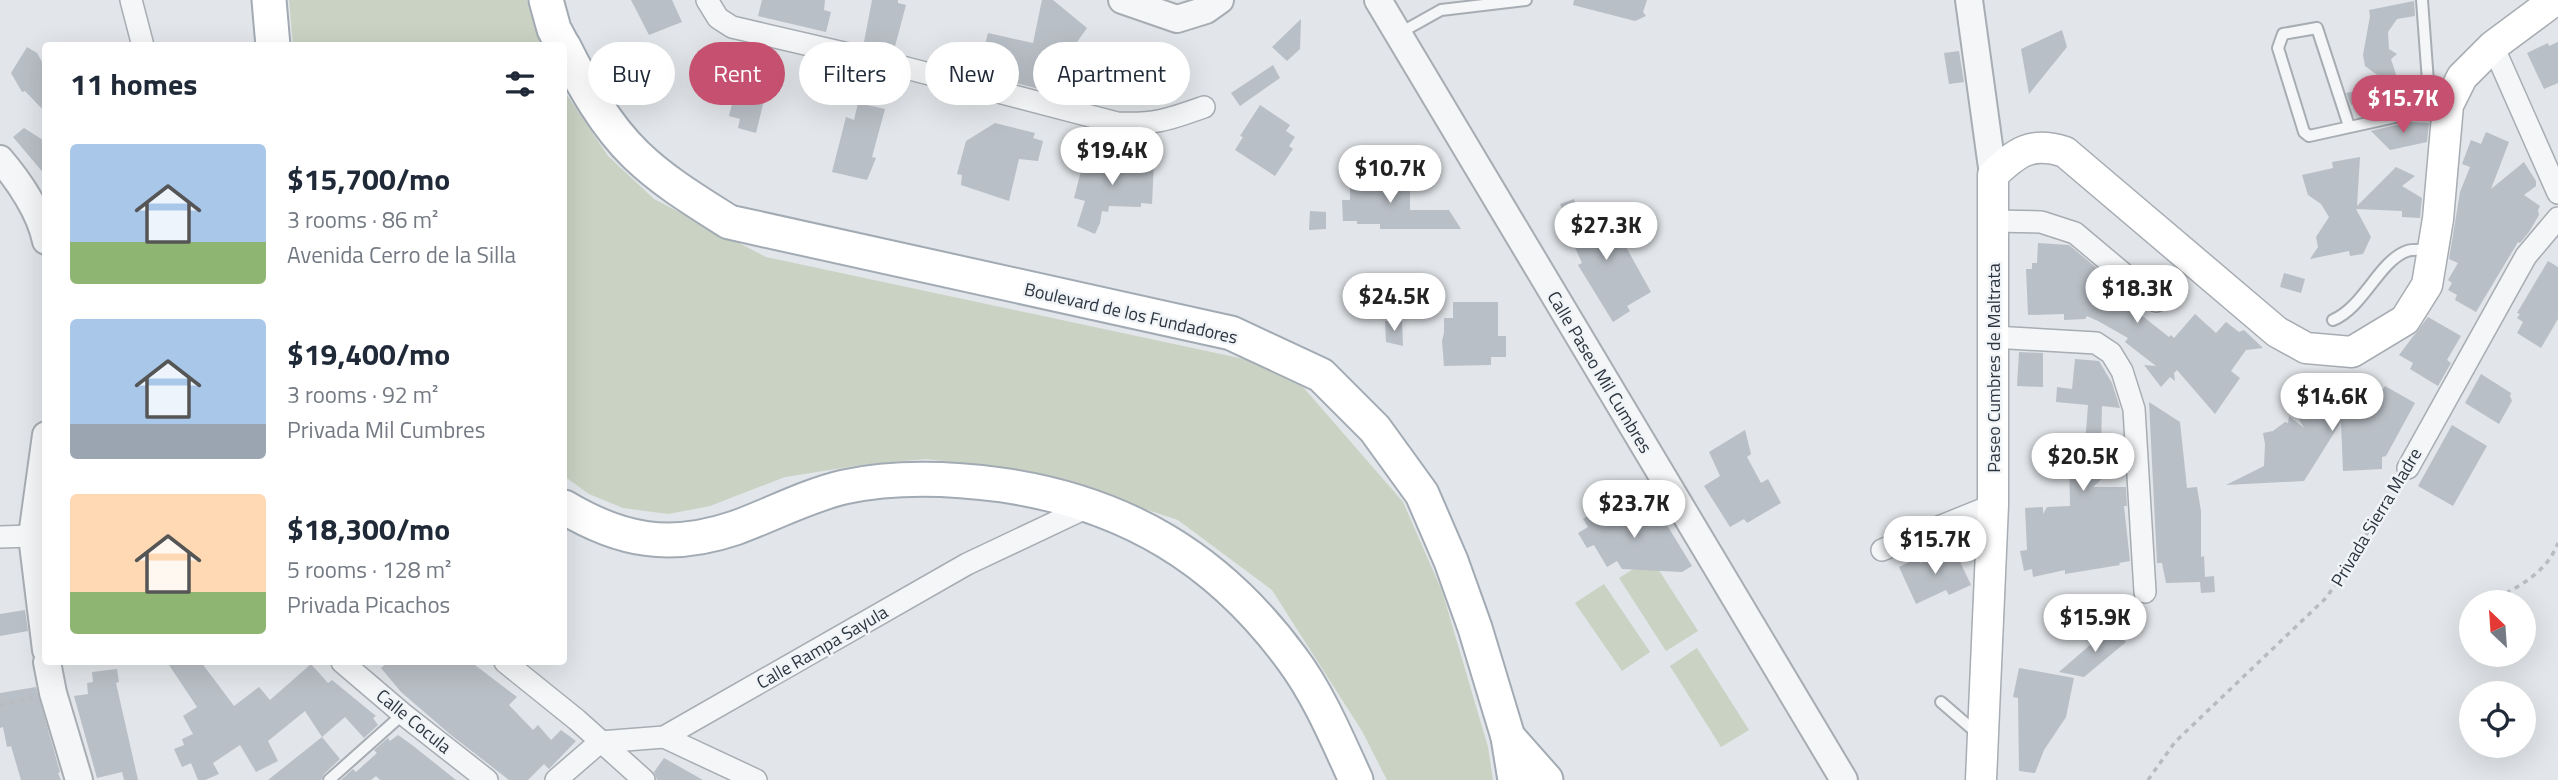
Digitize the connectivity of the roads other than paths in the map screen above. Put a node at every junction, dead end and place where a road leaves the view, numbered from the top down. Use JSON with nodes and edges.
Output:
{"nodes":[{"id":1,"x":131,"y":0,"type":"edge"},
{"id":2,"x":269,"y":0,"type":"edge"},
{"id":3,"x":546,"y":0,"type":"edge"},
{"id":4,"x":707,"y":0,"type":"edge"},
{"id":5,"x":1122,"y":0,"type":"edge"},
{"id":6,"x":1220,"y":0,"type":"edge"},
{"id":7,"x":1378,"y":0,"type":"edge"},
{"id":8,"x":1448,"y":0,"type":"edge"},
{"id":9,"x":1527,"y":0,"type":"edge"},
{"id":10,"x":1969,"y":0,"type":"edge"},
{"id":11,"x":2422,"y":0,"type":"edge"},
{"id":12,"x":2555,"y":0,"type":"edge"},
{"id":13,"x":1441,"y":10,"type":"junction"},
{"id":14,"x":1398,"y":34,"type":"junction"},
{"id":15,"x":142,"y":42,"type":"edge"},
{"id":16,"x":273,"y":42,"type":"edge"},
{"id":17,"x":561,"y":42,"type":"edge"},
{"id":18,"x":2493,"y":46,"type":"junction"},
{"id":19,"x":567,"y":54,"type":"edge"},
{"id":20,"x":1204,"y":107,"type":"dead end"},
{"id":21,"x":2439,"y":107,"type":"junction"},
{"id":22,"x":2349,"y":127,"type":"junction"},
{"id":23,"x":0,"y":159,"type":"edge"},
{"id":24,"x":1993,"y":175,"type":"junction"},
{"id":25,"x":2558,"y":193,"type":"edge"},
{"id":26,"x":2558,"y":218,"type":"edge"},
{"id":27,"x":1993,"y":221,"type":"junction"},
{"id":28,"x":42,"y":231,"type":"edge"},
{"id":29,"x":2433,"y":250,"type":"junction"},
{"id":30,"x":2156,"y":302,"type":"dead end"},
{"id":31,"x":2333,"y":320,"type":"dead end"},
{"id":32,"x":1993,"y":337,"type":"junction"},
{"id":33,"x":42,"y":464,"type":"edge"},
{"id":34,"x":2408,"y":468,"type":"road end"},
{"id":35,"x":1091,"y":505,"type":"junction"},
{"id":36,"x":1993,"y":505,"type":"junction"},
{"id":37,"x":567,"y":509,"type":"edge"},
{"id":38,"x":32,"y":536,"type":"junction"},
{"id":39,"x":0,"y":537,"type":"edge"},
{"id":40,"x":1882,"y":550,"type":"dead end"},
{"id":41,"x":2145,"y":592,"type":"dead end"},
{"id":42,"x":42,"y":628,"type":"edge"},
{"id":43,"x":48,"y":665,"type":"edge"},
{"id":44,"x":346,"y":665,"type":"edge"},
{"id":45,"x":509,"y":665,"type":"edge"},
{"id":46,"x":1941,"y":702,"type":"dead end"},
{"id":47,"x":403,"y":714,"type":"junction"},
{"id":48,"x":664,"y":737,"type":"junction"},
{"id":49,"x":1508,"y":737,"type":"junction"},
{"id":50,"x":1982,"y":737,"type":"junction"},
{"id":51,"x":600,"y":741,"type":"junction"},
{"id":52,"x":79,"y":780,"type":"edge"},
{"id":53,"x":329,"y":780,"type":"edge"},
{"id":54,"x":487,"y":780,"type":"edge"},
{"id":55,"x":556,"y":780,"type":"edge"},
{"id":56,"x":644,"y":780,"type":"edge"},
{"id":57,"x":756,"y":780,"type":"edge"},
{"id":58,"x":1356,"y":780,"type":"edge"},
{"id":59,"x":1516,"y":780,"type":"edge"},
{"id":60,"x":1546,"y":780,"type":"edge"},
{"id":61,"x":1844,"y":780,"type":"edge"},
{"id":62,"x":1981,"y":780,"type":"edge"}],
"edges":[{"from":1,"to":15,"type":"street"},
{"from":2,"to":16,"type":"main road"},
{"from":3,"to":17,"type":"main road","name":"Boulevard de los Fundadores"},
{"from":4,"to":20,"type":"street"},
{"from":5,"to":6,"type":"street"},
{"from":7,"to":14,"type":"street","name":"Calle Paseo Mil Cumbres"},
{"from":8,"to":13,"type":"lane"},
{"from":9,"to":13,"type":"lane"},
{"from":10,"to":24,"type":"street","name":"Paseo Cumbres de Maltrata"},
{"from":11,"to":21,"type":"lane"},
{"from":12,"to":18,"type":"main road"},
{"from":13,"to":14,"type":"lane"},
{"from":14,"to":61,"type":"street","name":"Calle Paseo Mil Cumbres"},
{"from":18,"to":21,"type":"main road"},
{"from":18,"to":25,"type":"street"},
{"from":19,"to":49,"type":"main road","name":"Boulevard de los Fundadores"},
{"from":21,"to":22,"type":"lane"},
{"from":21,"to":29,"type":"main road"},
{"from":22,"to":22,"type":"lane"},
{"from":23,"to":28,"type":"street"},
{"from":24,"to":27,"type":"main road","name":"Paseo Cumbres de Maltrata"},
{"from":24,"to":29,"type":"main road"},
{"from":26,"to":34,"type":"street","name":"Privada Sierra Madre"},
{"from":27,"to":30,"type":"street"},
{"from":27,"to":32,"type":"main road","name":"Paseo Cumbres de Maltrata"},
{"from":29,"to":31,"type":"lane"},
{"from":32,"to":36,"type":"main road","name":"Paseo Cumbres de Maltrata"},
{"from":32,"to":41,"type":"street"},
{"from":33,"to":38,"type":"street"},
{"from":35,"to":37,"type":"main road"},
{"from":35,"to":48,"type":"street","name":"Calle Rampa Sayula"},
{"from":35,"to":58,"type":"main road"},
{"from":36,"to":40,"type":"street"},
{"from":36,"to":50,"type":"main road","name":"Paseo Cumbres de Maltrata"},
{"from":38,"to":39,"type":"street"},
{"from":38,"to":42,"type":"street"},
{"from":43,"to":52,"type":"street"},
{"from":44,"to":47,"type":"street","name":"Calle Cocula"},
{"from":45,"to":51,"type":"street"},
{"from":46,"to":50,"type":"lane"},
{"from":47,"to":53,"type":"lane"},
{"from":47,"to":54,"type":"street","name":"Calle Cocula"},
{"from":48,"to":51,"type":"street","name":"Calle Rampa Sayula"},
{"from":48,"to":57,"type":"street"},
{"from":49,"to":59,"type":"main road","name":"Boulevard de los Fundadores"},
{"from":49,"to":60,"type":"main road"},
{"from":50,"to":62,"type":"main road","name":"Paseo Cumbres de Maltrata"},
{"from":51,"to":55,"type":"street"},
{"from":51,"to":56,"type":"street"}]}
